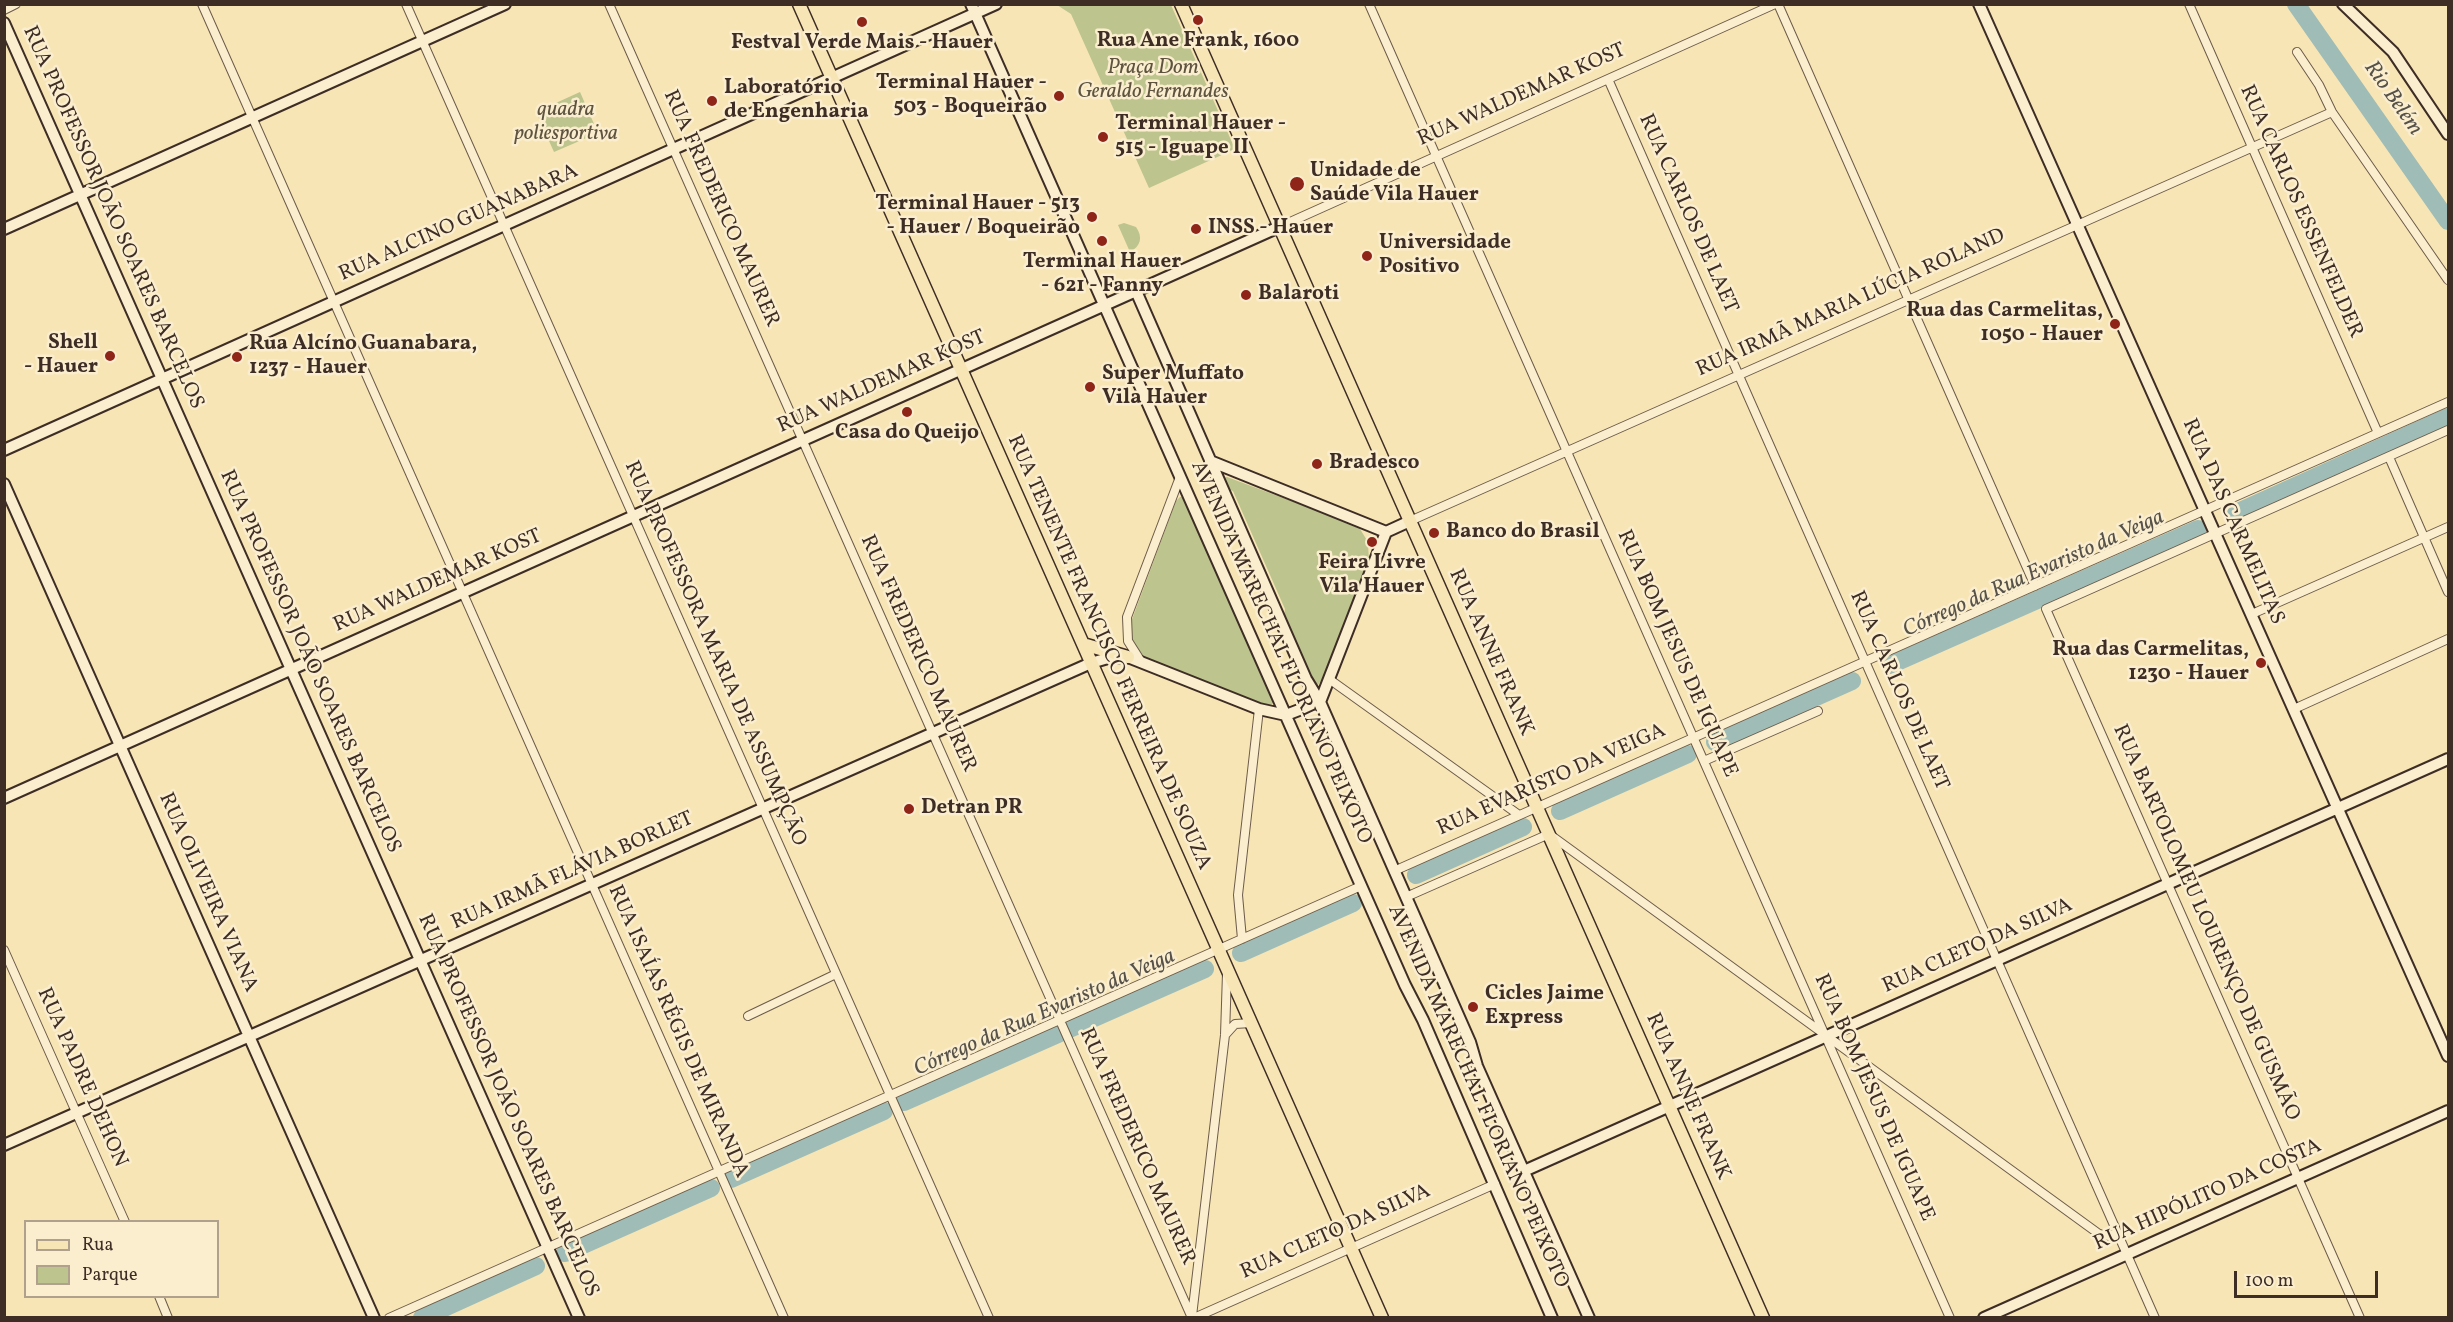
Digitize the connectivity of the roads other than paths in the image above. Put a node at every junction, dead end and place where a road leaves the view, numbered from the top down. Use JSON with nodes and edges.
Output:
{"nodes":[{"id":1,"x":16,"y":4,"type":"edge"},
{"id":2,"x":202,"y":4,"type":"edge"},
{"id":3,"x":406,"y":4,"type":"edge"},
{"id":4,"x":505,"y":4,"type":"edge"},
{"id":5,"x":609,"y":4,"type":"edge"},
{"id":6,"x":800,"y":4,"type":"edge"},
{"id":7,"x":996,"y":4,"type":"edge"},
{"id":8,"x":1180,"y":4,"type":"edge"},
{"id":9,"x":1369,"y":4,"type":"edge"},
{"id":10,"x":1776,"y":4,"type":"edge"},
{"id":11,"x":1979,"y":4,"type":"edge"},
{"id":12,"x":2189,"y":4,"type":"edge"},
{"id":13,"x":2348,"y":6,"type":"edge"},
{"id":14,"x":973,"y":9,"type":"edge"},
{"id":15,"x":4,"y":10,"type":"edge"},
{"id":16,"x":4,"y":23,"type":"edge"},
{"id":17,"x":422,"y":41,"type":"junction"},
{"id":18,"x":2297,"y":52,"type":"dead end"},
{"id":19,"x":832,"y":78,"type":"junction"},
{"id":20,"x":1608,"y":79,"type":"junction"},
{"id":21,"x":2332,"y":112,"type":"junction"},
{"id":22,"x":252,"y":118,"type":"junction"},
{"id":23,"x":2448,"y":134,"type":"edge"},
{"id":24,"x":2252,"y":147,"type":"junction"},
{"id":25,"x":673,"y":149,"type":"junction"},
{"id":26,"x":1436,"y":156,"type":"junction"},
{"id":27,"x":81,"y":195,"type":"junction"},
{"id":28,"x":504,"y":225,"type":"junction"},
{"id":29,"x":2078,"y":225,"type":"junction"},
{"id":30,"x":1279,"y":227,"type":"junction"},
{"id":31,"x":4,"y":229,"type":"edge"},
{"id":32,"x":2448,"y":280,"type":"edge"},
{"id":33,"x":1136,"y":291,"type":"junction"},
{"id":34,"x":1909,"y":300,"type":"junction"},
{"id":35,"x":334,"y":302,"type":"junction"},
{"id":36,"x":1104,"y":305,"type":"junction"},
{"id":37,"x":961,"y":369,"type":"junction"},
{"id":38,"x":1739,"y":375,"type":"junction"},
{"id":39,"x":162,"y":379,"type":"junction"},
{"id":40,"x":2448,"y":402,"type":"edge"},
{"id":41,"x":2448,"y":430,"type":"edge"},
{"id":42,"x":2378,"y":433,"type":"junction"},
{"id":43,"x":803,"y":440,"type":"junction"},
{"id":44,"x":4,"y":450,"type":"edge"},
{"id":45,"x":1567,"y":451,"type":"junction"},
{"id":46,"x":2389,"y":457,"type":"junction"},
{"id":47,"x":1210,"y":460,"type":"junction"},
{"id":48,"x":1180,"y":477,"type":"junction"},
{"id":49,"x":4,"y":484,"type":"edge"},
{"id":50,"x":2206,"y":510,"type":"junction"},
{"id":51,"x":633,"y":516,"type":"junction"},
{"id":52,"x":1410,"y":521,"type":"junction"},
{"id":53,"x":2448,"y":527,"type":"edge"},
{"id":54,"x":1386,"y":531,"type":"junction"},
{"id":55,"x":2216,"y":534,"type":"junction"},
{"id":56,"x":2425,"y":538,"type":"junction"},
{"id":57,"x":2036,"y":586,"type":"junction"},
{"id":58,"x":2448,"y":592,"type":"edge"},
{"id":59,"x":463,"y":593,"type":"junction"},
{"id":60,"x":2252,"y":614,"type":"junction"},
{"id":61,"x":2448,"y":639,"type":"edge"},
{"id":62,"x":1083,"y":644,"type":"junction"},
{"id":63,"x":1128,"y":657,"type":"junction"},
{"id":64,"x":1865,"y":662,"type":"junction"},
{"id":65,"x":1091,"y":663,"type":"junction"},
{"id":66,"x":1142,"y":663,"type":"junction"},
{"id":67,"x":291,"y":669,"type":"junction"},
{"id":68,"x":1329,"y":679,"type":"junction"},
{"id":69,"x":1320,"y":702,"type":"junction"},
{"id":70,"x":2294,"y":708,"type":"junction"},
{"id":71,"x":1259,"y":709,"type":"junction"},
{"id":72,"x":1818,"y":711,"type":"dead end"},
{"id":73,"x":1286,"y":715,"type":"junction"},
{"id":74,"x":933,"y":733,"type":"junction"},
{"id":75,"x":1694,"y":738,"type":"junction"},
{"id":76,"x":121,"y":746,"type":"junction"},
{"id":77,"x":2448,"y":759,"type":"edge"},
{"id":78,"x":1704,"y":761,"type":"junction"},
{"id":79,"x":4,"y":798,"type":"edge"},
{"id":80,"x":1537,"y":807,"type":"junction"},
{"id":81,"x":763,"y":808,"type":"junction"},
{"id":82,"x":2338,"y":808,"type":"junction"},
{"id":83,"x":1519,"y":815,"type":"junction"},
{"id":84,"x":1549,"y":834,"type":"junction"},
{"id":85,"x":1394,"y":871,"type":"junction"},
{"id":86,"x":592,"y":884,"type":"junction"},
{"id":87,"x":2168,"y":884,"type":"junction"},
{"id":88,"x":1361,"y":885,"type":"junction"},
{"id":89,"x":1406,"y":897,"type":"junction"},
{"id":90,"x":1242,"y":939,"type":"junction"},
{"id":91,"x":1218,"y":949,"type":"junction"},
{"id":92,"x":4,"y":950,"type":"edge"},
{"id":93,"x":1997,"y":960,"type":"junction"},
{"id":94,"x":421,"y":961,"type":"junction"},
{"id":95,"x":1227,"y":969,"type":"junction"},
{"id":96,"x":836,"y":974,"type":"junction"},
{"id":97,"x":748,"y":1016,"type":"dead end"},
{"id":98,"x":1061,"y":1022,"type":"junction"},
{"id":99,"x":1251,"y":1023,"type":"junction"},
{"id":100,"x":1225,"y":1035,"type":"junction"},
{"id":101,"x":250,"y":1036,"type":"junction"},
{"id":102,"x":1826,"y":1036,"type":"junction"},
{"id":103,"x":2448,"y":1056,"type":"edge"},
{"id":104,"x":890,"y":1095,"type":"junction"},
{"id":105,"x":1669,"y":1106,"type":"junction"},
{"id":106,"x":2448,"y":1111,"type":"edge"},
{"id":107,"x":77,"y":1113,"type":"junction"},
{"id":108,"x":4,"y":1145,"type":"edge"},
{"id":109,"x":719,"y":1171,"type":"junction"},
{"id":110,"x":1524,"y":1171,"type":"junction"},
{"id":111,"x":2298,"y":1178,"type":"junction"},
{"id":112,"x":1495,"y":1184,"type":"junction"},
{"id":113,"x":125,"y":1220,"type":"edge"},
{"id":114,"x":2118,"y":1233,"type":"junction"},
{"id":115,"x":548,"y":1247,"type":"junction"},
{"id":116,"x":1351,"y":1248,"type":"junction"},
{"id":117,"x":2127,"y":1254,"type":"junction"},
{"id":118,"x":160,"y":1298,"type":"edge"},
{"id":119,"x":168,"y":1317,"type":"edge"},
{"id":120,"x":374,"y":1317,"type":"edge"},
{"id":121,"x":389,"y":1317,"type":"edge"},
{"id":122,"x":579,"y":1317,"type":"edge"},
{"id":123,"x":784,"y":1317,"type":"edge"},
{"id":124,"x":989,"y":1317,"type":"edge"},
{"id":125,"x":1193,"y":1317,"type":"edge"},
{"id":126,"x":1382,"y":1317,"type":"edge"},
{"id":127,"x":1552,"y":1317,"type":"edge"},
{"id":128,"x":1589,"y":1317,"type":"edge"},
{"id":129,"x":1763,"y":1317,"type":"edge"},
{"id":130,"x":1950,"y":1317,"type":"edge"},
{"id":131,"x":1984,"y":1317,"type":"edge"},
{"id":132,"x":2155,"y":1317,"type":"edge"},
{"id":133,"x":2360,"y":1317,"type":"edge"}],
"edges":[{"from":1,"to":15,"type":"street"},
{"from":2,"to":22,"type":"street","name":"RUA ISAÍAS RÉGIS DE MIRANDA"},
{"from":3,"to":17,"type":"street","name":"RUA PROFESSORA MARIA DE ASSUMPÇÃO"},
{"from":4,"to":17,"type":"street"},
{"from":5,"to":25,"type":"street","name":"RUA FREDERICO MAURER"},
{"from":6,"to":19,"type":"main road","name":"RUA TENENTE FRANCISCO FERREIRA DE SOUZA"},
{"from":7,"to":14,"type":"street","name":"RUA ALCINO GUANABARA"},
{"from":8,"to":30,"type":"main road","name":"RUA ANNE FRANK"},
{"from":9,"to":26,"type":"street","name":"RUA BOM JESUS DE IGUAPE"},
{"from":10,"to":20,"type":"street","name":"RUA WALDEMAR KOST"},
{"from":10,"to":34,"type":"street"},
{"from":11,"to":29,"type":"street","name":"RUA DAS CARMELITAS"},
{"from":12,"to":24,"type":"street","name":"RUA CARLOS ESSENFELDER"},
{"from":13,"to":23,"type":"street"},
{"from":14,"to":19,"type":"street","name":"RUA ALCINO GUANABARA"},
{"from":14,"to":36,"type":"street","name":"AVENIDA MARECHAL FLORIANO PEIXOTO"},
{"from":16,"to":27,"type":"street","name":"RUA PROFESSOR JOÃO SOARES BARCELOS"},
{"from":17,"to":22,"type":"street"},
{"from":17,"to":28,"type":"street","name":"RUA PROFESSORA MARIA DE ASSUMPÇÃO"},
{"from":18,"to":21,"type":"street"},
{"from":19,"to":25,"type":"street","name":"RUA ALCINO GUANABARA"},
{"from":19,"to":37,"type":"main road","name":"RUA TENENTE FRANCISCO FERREIRA DE SOUZA"},
{"from":20,"to":26,"type":"street","name":"RUA WALDEMAR KOST"},
{"from":20,"to":38,"type":"street","name":"RUA CARLOS DE LAET"},
{"from":21,"to":24,"type":"street","name":"RUA IRMÃ MARIA LÚCIA ROLAND"},
{"from":21,"to":32,"type":"street"},
{"from":22,"to":27,"type":"street"},
{"from":22,"to":35,"type":"street","name":"RUA ISAÍAS RÉGIS DE MIRANDA"},
{"from":24,"to":29,"type":"street","name":"RUA IRMÃ MARIA LÚCIA ROLAND"},
{"from":24,"to":42,"type":"street","name":"RUA CARLOS ESSENFELDER"},
{"from":25,"to":28,"type":"street","name":"RUA ALCINO GUANABARA"},
{"from":25,"to":43,"type":"street","name":"RUA FREDERICO MAURER"},
{"from":26,"to":30,"type":"street","name":"RUA WALDEMAR KOST"},
{"from":26,"to":45,"type":"street","name":"RUA BOM JESUS DE IGUAPE"},
{"from":27,"to":31,"type":"street"},
{"from":27,"to":39,"type":"street","name":"RUA PROFESSOR JOÃO SOARES BARCELOS"},
{"from":28,"to":35,"type":"street","name":"RUA ALCINO GUANABARA"},
{"from":28,"to":51,"type":"street","name":"RUA PROFESSORA MARIA DE ASSUMPÇÃO"},
{"from":29,"to":34,"type":"street","name":"RUA IRMÃ MARIA LÚCIA ROLAND"},
{"from":29,"to":50,"type":"street","name":"RUA DAS CARMELITAS"},
{"from":30,"to":33,"type":"street","name":"RUA WALDEMAR KOST"},
{"from":30,"to":52,"type":"main road","name":"RUA ANNE FRANK"},
{"from":33,"to":36,"type":"street","name":"RUA WALDEMAR KOST"},
{"from":33,"to":47,"type":"street","name":"AVENIDA MARECHAL FLORIANO PEIXOTO"},
{"from":34,"to":38,"type":"street","name":"RUA IRMÃ MARIA LÚCIA ROLAND"},
{"from":34,"to":57,"type":"street"},
{"from":35,"to":39,"type":"street","name":"RUA ALCINO GUANABARA"},
{"from":35,"to":59,"type":"street","name":"RUA ISAÍAS RÉGIS DE MIRANDA"},
{"from":36,"to":37,"type":"street","name":"RUA WALDEMAR KOST"},
{"from":36,"to":48,"type":"street","name":"AVENIDA MARECHAL FLORIANO PEIXOTO"},
{"from":37,"to":43,"type":"street","name":"RUA WALDEMAR KOST"},
{"from":37,"to":62,"type":"main road","name":"RUA TENENTE FRANCISCO FERREIRA DE SOUZA"},
{"from":38,"to":45,"type":"street","name":"RUA IRMÃ MARIA LÚCIA ROLAND"},
{"from":38,"to":64,"type":"street","name":"RUA CARLOS DE LAET"},
{"from":39,"to":44,"type":"street","name":"RUA ALCINO GUANABARA"},
{"from":39,"to":67,"type":"street","name":"RUA PROFESSOR JOÃO SOARES BARCELOS"},
{"from":40,"to":42,"type":"street","name":"RUA EVARISTO DA VEIGA"},
{"from":41,"to":46,"type":"street"},
{"from":42,"to":50,"type":"street","name":"RUA EVARISTO DA VEIGA"},
{"from":43,"to":51,"type":"street","name":"RUA WALDEMAR KOST"},
{"from":43,"to":74,"type":"street","name":"RUA FREDERICO MAURER"},
{"from":45,"to":52,"type":"street","name":"RUA IRMÃ MARIA LÚCIA ROLAND"},
{"from":45,"to":75,"type":"street","name":"RUA BOM JESUS DE IGUAPE"},
{"from":46,"to":55,"type":"street"},
{"from":46,"to":56,"type":"street"},
{"from":47,"to":54,"type":"street"},
{"from":47,"to":69,"type":"street","name":"AVENIDA MARECHAL FLORIANO PEIXOTO"},
{"from":48,"to":66,"type":"street"},
{"from":48,"to":73,"type":"street","name":"AVENIDA MARECHAL FLORIANO PEIXOTO"},
{"from":49,"to":76,"type":"street","name":"RUA OLIVEIRA VIANA"},
{"from":50,"to":55,"type":"street","name":"RUA DAS CARMELITAS"},
{"from":50,"to":57,"type":"street","name":"RUA EVARISTO DA VEIGA"},
{"from":51,"to":59,"type":"street","name":"RUA WALDEMAR KOST"},
{"from":51,"to":81,"type":"street","name":"RUA PROFESSORA MARIA DE ASSUMPÇÃO"},
{"from":52,"to":54,"type":"street","name":"RUA IRMÃ MARIA LÚCIA ROLAND"},
{"from":52,"to":80,"type":"main road","name":"RUA ANNE FRANK"},
{"from":53,"to":56,"type":"street"},
{"from":54,"to":68,"type":"street"},
{"from":55,"to":60,"type":"street","name":"RUA DAS CARMELITAS"},
{"from":55,"to":87,"type":"street","name":"RUA BARTOLOMEU LOURENÇO DE GUSMÃO"},
{"from":56,"to":58,"type":"street"},
{"from":56,"to":60,"type":"street"},
{"from":57,"to":64,"type":"street","name":"RUA EVARISTO DA VEIGA"},
{"from":59,"to":67,"type":"street","name":"RUA WALDEMAR KOST"},
{"from":59,"to":86,"type":"street","name":"RUA ISAÍAS RÉGIS DE MIRANDA"},
{"from":60,"to":70,"type":"street","name":"RUA DAS CARMELITAS"},
{"from":61,"to":70,"type":"street"},
{"from":62,"to":63,"type":"main road"},
{"from":62,"to":65,"type":"main road","name":"RUA TENENTE FRANCISCO FERREIRA DE SOUZA"},
{"from":63,"to":65,"type":"street","name":"RUA IRMÃ FLÁVIA BORLET"},
{"from":63,"to":66,"type":"street"},
{"from":64,"to":75,"type":"street","name":"RUA EVARISTO DA VEIGA"},
{"from":64,"to":93,"type":"street","name":"RUA CARLOS DE LAET"},
{"from":65,"to":74,"type":"street","name":"RUA IRMÃ FLÁVIA BORLET"},
{"from":65,"to":91,"type":"main road","name":"RUA TENENTE FRANCISCO FERREIRA DE SOUZA"},
{"from":66,"to":71,"type":"street"},
{"from":67,"to":76,"type":"street","name":"RUA WALDEMAR KOST"},
{"from":67,"to":94,"type":"street","name":"RUA PROFESSOR JOÃO SOARES BARCELOS"},
{"from":68,"to":69,"type":"street"},
{"from":68,"to":83,"type":"street"},
{"from":69,"to":73,"type":"street"},
{"from":69,"to":85,"type":"street","name":"AVENIDA MARECHAL FLORIANO PEIXOTO"},
{"from":70,"to":82,"type":"street","name":"RUA DAS CARMELITAS"},
{"from":71,"to":73,"type":"street"},
{"from":71,"to":90,"type":"street"},
{"from":72,"to":78,"type":"street"},
{"from":73,"to":88,"type":"street","name":"AVENIDA MARECHAL FLORIANO PEIXOTO"},
{"from":74,"to":81,"type":"street","name":"RUA IRMÃ FLÁVIA BORLET"},
{"from":74,"to":98,"type":"street","name":"RUA FREDERICO MAURER"},
{"from":75,"to":78,"type":"street","name":"RUA BOM JESUS DE IGUAPE"},
{"from":75,"to":80,"type":"street","name":"RUA EVARISTO DA VEIGA"},
{"from":76,"to":79,"type":"street","name":"RUA WALDEMAR KOST"},
{"from":76,"to":101,"type":"street","name":"RUA OLIVEIRA VIANA"},
{"from":77,"to":82,"type":"street","name":"RUA CLETO DA SILVA"},
{"from":78,"to":102,"type":"street","name":"RUA BOM JESUS DE IGUAPE"},
{"from":80,"to":83,"type":"street","name":"RUA EVARISTO DA VEIGA"},
{"from":80,"to":84,"type":"main road","name":"RUA ANNE FRANK"},
{"from":81,"to":86,"type":"street","name":"RUA IRMÃ FLÁVIA BORLET"},
{"from":81,"to":96,"type":"street","name":"RUA PROFESSORA MARIA DE ASSUMPÇÃO"},
{"from":82,"to":87,"type":"street","name":"RUA CLETO DA SILVA"},
{"from":82,"to":103,"type":"street","name":"RUA DAS CARMELITAS"},
{"from":83,"to":85,"type":"street","name":"RUA EVARISTO DA VEIGA"},
{"from":84,"to":89,"type":"street"},
{"from":84,"to":102,"type":"street"},
{"from":84,"to":105,"type":"main road","name":"RUA ANNE FRANK"},
{"from":85,"to":89,"type":"street","name":"AVENIDA MARECHAL FLORIANO PEIXOTO"},
{"from":86,"to":94,"type":"street","name":"RUA IRMÃ FLÁVIA BORLET"},
{"from":86,"to":109,"type":"street","name":"RUA ISAÍAS RÉGIS DE MIRANDA"},
{"from":87,"to":93,"type":"street","name":"RUA CLETO DA SILVA"},
{"from":87,"to":111,"type":"street","name":"RUA BARTOLOMEU LOURENÇO DE GUSMÃO"},
{"from":88,"to":90,"type":"street"},
{"from":88,"to":112,"type":"street","name":"AVENIDA MARECHAL FLORIANO PEIXOTO"},
{"from":89,"to":110,"type":"street","name":"AVENIDA MARECHAL FLORIANO PEIXOTO"},
{"from":90,"to":91,"type":"street"},
{"from":91,"to":95,"type":"main road","name":"RUA TENENTE FRANCISCO FERREIRA DE SOUZA"},
{"from":91,"to":98,"type":"street"},
{"from":92,"to":107,"type":"street","name":"RUA PADRE DEHON"},
{"from":93,"to":102,"type":"street","name":"RUA CLETO DA SILVA"},
{"from":93,"to":114,"type":"street","name":"RUA CARLOS DE LAET"},
{"from":94,"to":101,"type":"street","name":"RUA IRMÃ FLÁVIA BORLET"},
{"from":94,"to":115,"type":"street","name":"RUA PROFESSOR JOÃO SOARES BARCELOS"},
{"from":95,"to":99,"type":"main road","name":"RUA TENENTE FRANCISCO FERREIRA DE SOUZA"},
{"from":95,"to":100,"type":"street"},
{"from":96,"to":97,"type":"street"},
{"from":96,"to":104,"type":"street","name":"RUA PROFESSORA MARIA DE ASSUMPÇÃO"},
{"from":98,"to":104,"type":"street"},
{"from":98,"to":125,"type":"street","name":"RUA FREDERICO MAURER"},
{"from":99,"to":100,"type":"street"},
{"from":99,"to":116,"type":"main road","name":"RUA TENENTE FRANCISCO FERREIRA DE SOUZA"},
{"from":100,"to":125,"type":"street"},
{"from":101,"to":107,"type":"street","name":"RUA IRMÃ FLÁVIA BORLET"},
{"from":101,"to":120,"type":"street","name":"RUA OLIVEIRA VIANA"},
{"from":102,"to":105,"type":"street","name":"RUA CLETO DA SILVA"},
{"from":102,"to":114,"type":"street"},
{"from":102,"to":130,"type":"street","name":"RUA BOM JESUS DE IGUAPE"},
{"from":104,"to":109,"type":"street"},
{"from":104,"to":124,"type":"street","name":"RUA PROFESSORA MARIA DE ASSUMPÇÃO"},
{"from":105,"to":110,"type":"street","name":"RUA CLETO DA SILVA"},
{"from":105,"to":129,"type":"main road","name":"RUA ANNE FRANK"},
{"from":106,"to":111,"type":"street","name":"RUA HIPÓLITO DA COSTA"},
{"from":107,"to":108,"type":"street","name":"RUA IRMÃ FLÁVIA BORLET"},
{"from":107,"to":113,"type":"street","name":"RUA PADRE DEHON"},
{"from":109,"to":115,"type":"street"},
{"from":109,"to":123,"type":"street","name":"RUA ISAÍAS RÉGIS DE MIRANDA"},
{"from":110,"to":128,"type":"street","name":"AVENIDA MARECHAL FLORIANO PEIXOTO"},
{"from":111,"to":117,"type":"street","name":"RUA HIPÓLITO DA COSTA"},
{"from":111,"to":133,"type":"street","name":"RUA BARTOLOMEU LOURENÇO DE GUSMÃO"},
{"from":112,"to":116,"type":"street","name":"RUA CLETO DA SILVA"},
{"from":112,"to":127,"type":"street","name":"AVENIDA MARECHAL FLORIANO PEIXOTO"},
{"from":114,"to":117,"type":"street","name":"RUA CARLOS DE LAET"},
{"from":115,"to":121,"type":"street"},
{"from":115,"to":122,"type":"street","name":"RUA PROFESSOR JOÃO SOARES BARCELOS"},
{"from":116,"to":125,"type":"street","name":"RUA CLETO DA SILVA"},
{"from":116,"to":126,"type":"main road","name":"RUA TENENTE FRANCISCO FERREIRA DE SOUZA"},
{"from":117,"to":131,"type":"street","name":"RUA HIPÓLITO DA COSTA"},
{"from":117,"to":132,"type":"street","name":"RUA CARLOS DE LAET"},
{"from":118,"to":119,"type":"street"}]}
